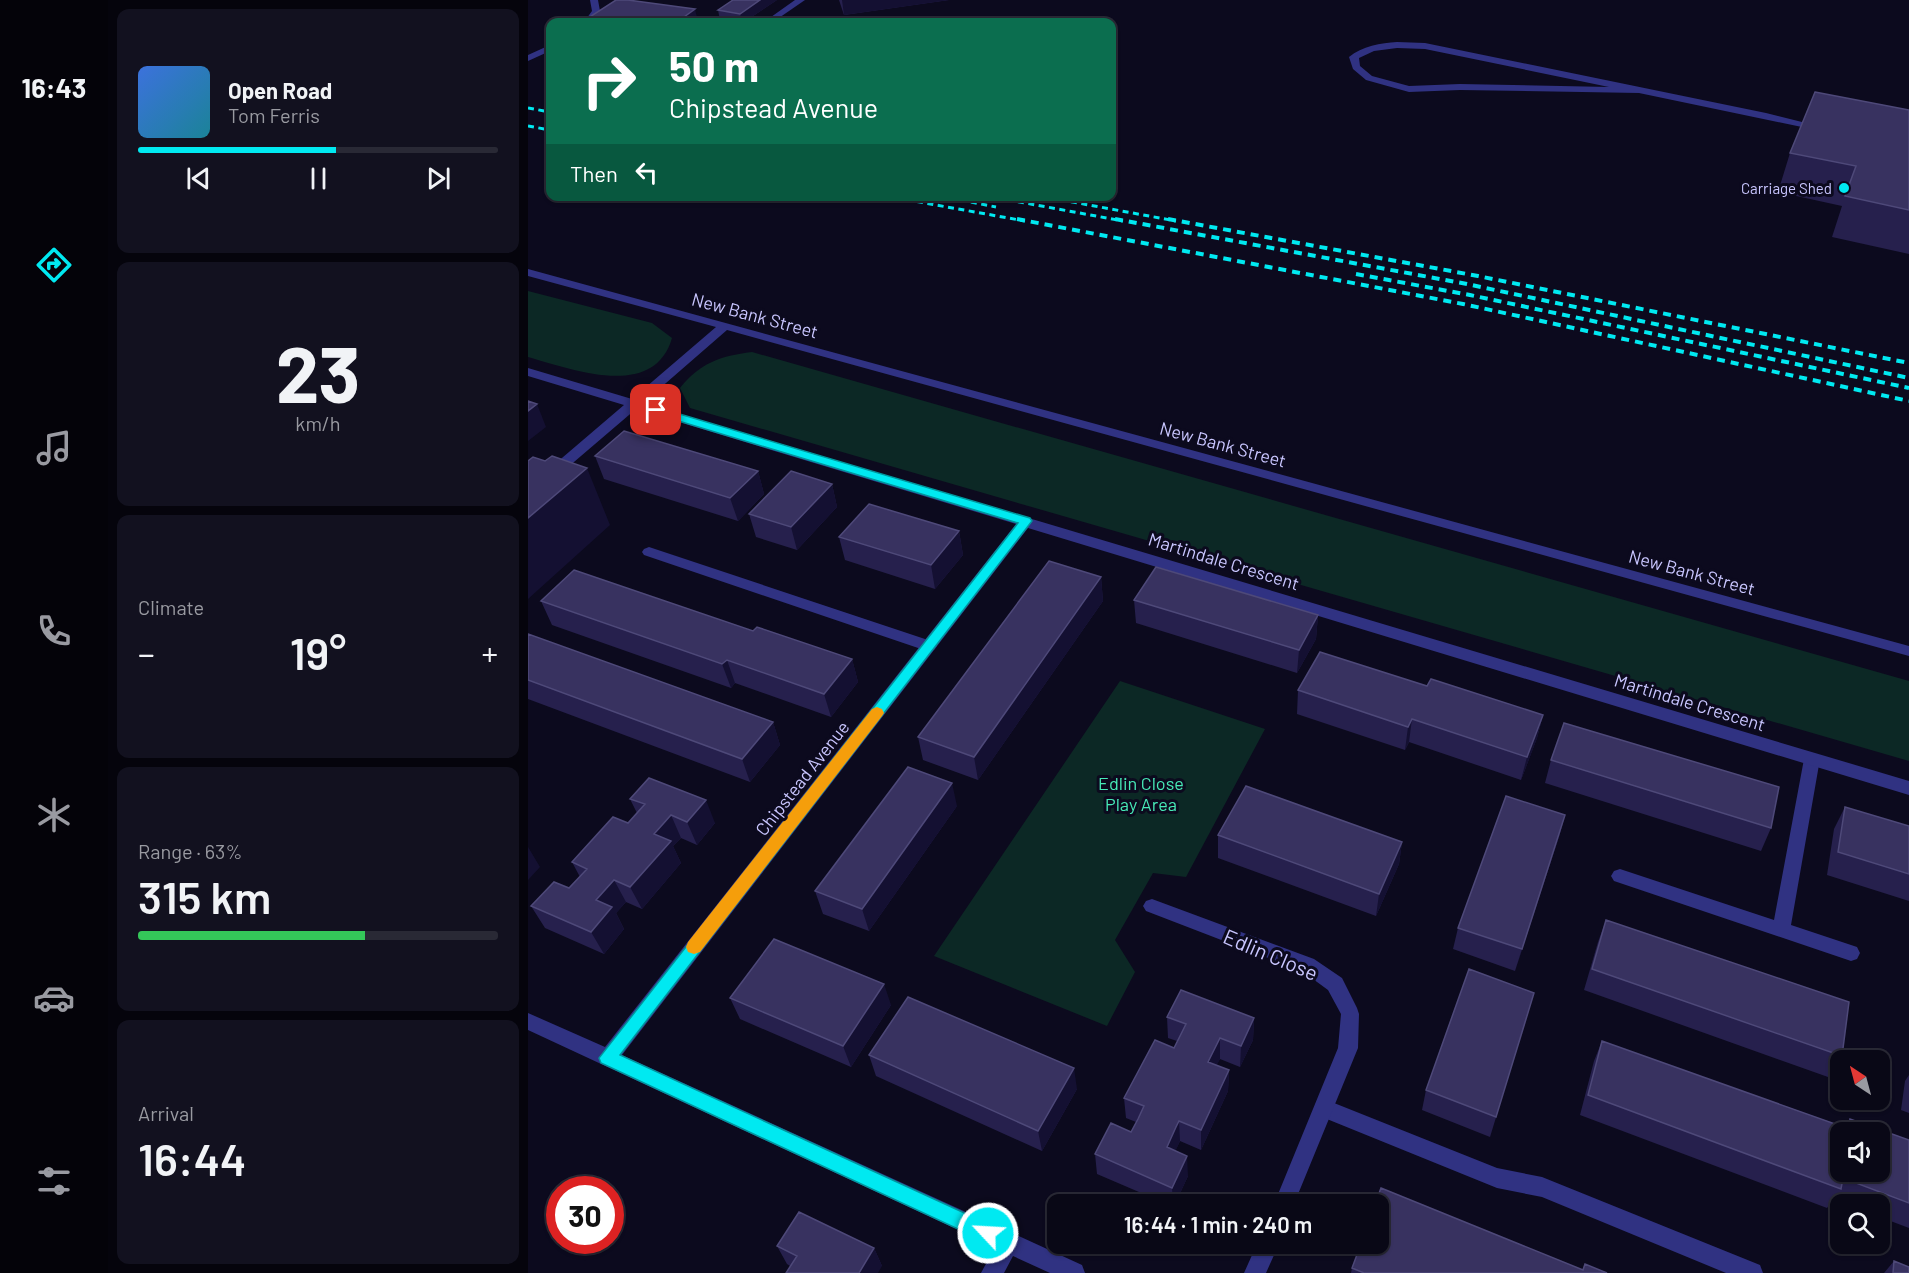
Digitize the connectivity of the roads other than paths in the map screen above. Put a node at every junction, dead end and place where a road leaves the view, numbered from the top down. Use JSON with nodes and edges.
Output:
{"nodes":[{"id":1,"x":594,"y":0,"type":"edge"},
{"id":2,"x":801,"y":0,"type":"edge"},
{"id":3,"x":591,"y":18,"type":"edge"},
{"id":4,"x":774,"y":18,"type":"edge"},
{"id":5,"x":546,"y":50,"type":"edge"},
{"id":6,"x":528,"y":58,"type":"edge"},
{"id":7,"x":1642,"y":90,"type":"junction"},
{"id":8,"x":1832,"y":131,"type":"edge"},
{"id":9,"x":528,"y":273,"type":"edge"},
{"id":10,"x":724,"y":326,"type":"junction"},
{"id":11,"x":528,"y":372,"type":"edge"},
{"id":12,"x":633,"y":404,"type":"junction"},
{"id":13,"x":528,"y":494,"type":"edge"},
{"id":14,"x":1026,"y":521,"type":"junction"},
{"id":15,"x":650,"y":552,"type":"dead end"},
{"id":16,"x":929,"y":646,"type":"junction"},
{"id":17,"x":1909,"y":651,"type":"edge"},
{"id":18,"x":1812,"y":759,"type":"junction"},
{"id":19,"x":1909,"y":788,"type":"edge"},
{"id":20,"x":1620,"y":876,"type":"dead end"},
{"id":21,"x":1152,"y":906,"type":"dead end"},
{"id":22,"x":1781,"y":930,"type":"junction"},
{"id":23,"x":1851,"y":953,"type":"dead end"},
{"id":24,"x":528,"y":1021,"type":"edge"},
{"id":25,"x":608,"y":1058,"type":"junction"},
{"id":26,"x":1324,"y":1108,"type":"junction"},
{"id":27,"x":1288,"y":1194,"type":"edge"},
{"id":28,"x":1009,"y":1243,"type":"junction"},
{"id":29,"x":1264,"y":1254,"type":"edge"},
{"id":30,"x":992,"y":1273,"type":"edge"},
{"id":31,"x":1074,"y":1273,"type":"edge"},
{"id":32,"x":1255,"y":1273,"type":"edge"},
{"id":33,"x":1752,"y":1273,"type":"edge"}],
"edges":[{"from":1,"to":3,"type":"street"},
{"from":2,"to":4,"type":"street"},
{"from":5,"to":6,"type":"street"},
{"from":7,"to":7,"type":"street"},
{"from":7,"to":8,"type":"street"},
{"from":9,"to":10,"type":"street","name":"New Bank Street"},
{"from":10,"to":12,"type":"street"},
{"from":10,"to":17,"type":"street","name":"New Bank Street"},
{"from":11,"to":12,"type":"street","name":"Martindale Crescent"},
{"from":12,"to":13,"type":"street"},
{"from":12,"to":14,"type":"street","name":"Martindale Crescent"},
{"from":14,"to":16,"type":"street","name":"Chipstead Avenue"},
{"from":14,"to":18,"type":"street","name":"Martindale Crescent"},
{"from":15,"to":16,"type":"street"},
{"from":16,"to":25,"type":"street","name":"Chipstead Avenue"},
{"from":18,"to":19,"type":"street","name":"Martindale Crescent"},
{"from":18,"to":22,"type":"street"},
{"from":20,"to":22,"type":"street"},
{"from":21,"to":26,"type":"street","name":"Edlin Close"},
{"from":22,"to":23,"type":"street"},
{"from":24,"to":25,"type":"street"},
{"from":25,"to":28,"type":"street"},
{"from":26,"to":27,"type":"street","name":"Edlin Close"},
{"from":26,"to":33,"type":"street"},
{"from":28,"to":30,"type":"street"},
{"from":28,"to":31,"type":"street"},
{"from":29,"to":32,"type":"street"}]}
